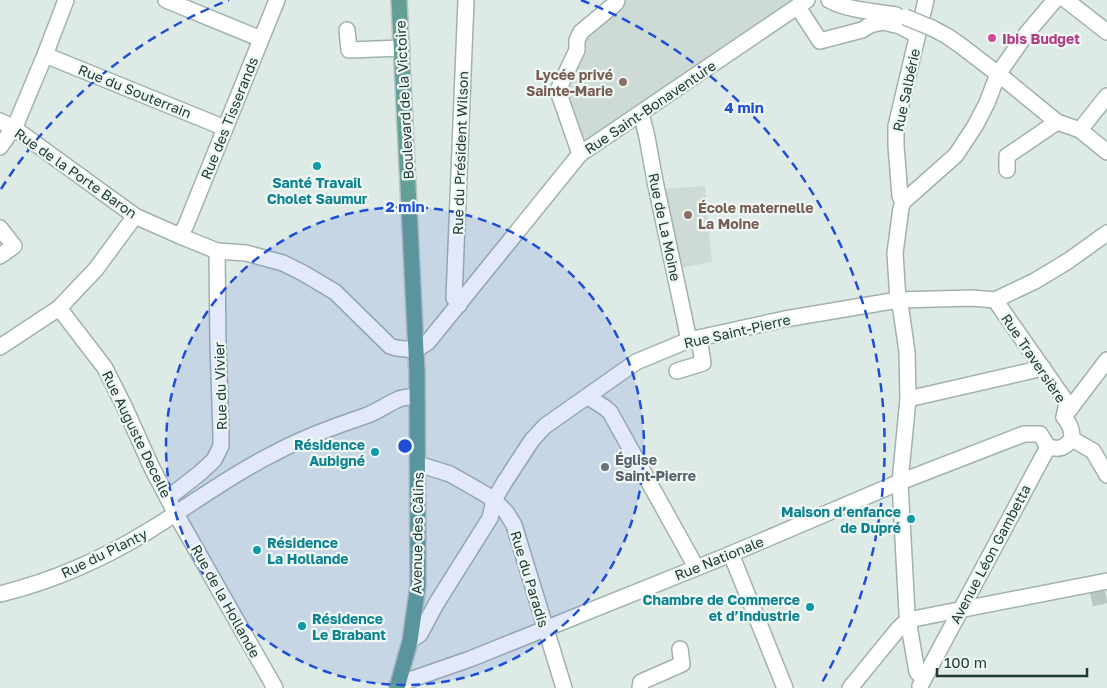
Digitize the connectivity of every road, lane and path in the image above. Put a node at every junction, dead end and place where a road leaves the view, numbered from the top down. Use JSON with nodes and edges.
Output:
{"nodes":[{"id":1,"x":66,"y":0,"type":"edge"},
{"id":2,"x":166,"y":0,"type":"edge"},
{"id":3,"x":277,"y":0,"type":"edge"},
{"id":4,"x":400,"y":0,"type":"edge"},
{"id":5,"x":466,"y":0,"type":"edge"},
{"id":6,"x":618,"y":0,"type":"edge"},
{"id":7,"x":926,"y":0,"type":"edge"},
{"id":8,"x":1055,"y":0,"type":"edge"},
{"id":9,"x":1066,"y":0,"type":"edge"},
{"id":10,"x":833,"y":2,"type":"edge"},
{"id":11,"x":802,"y":3,"type":"edge"},
{"id":12,"x":347,"y":30,"type":"dead end"},
{"id":13,"x":1107,"y":32,"type":"edge"},
{"id":14,"x":917,"y":35,"type":"junction"},
{"id":15,"x":261,"y":39,"type":"junction"},
{"id":16,"x":402,"y":48,"type":"junction"},
{"id":17,"x":45,"y":55,"type":"junction"},
{"id":18,"x":998,"y":74,"type":"junction"},
{"id":19,"x":1107,"y":96,"type":"edge"},
{"id":20,"x":641,"y":113,"type":"junction"},
{"id":21,"x":1057,"y":122,"type":"junction"},
{"id":22,"x":7,"y":124,"type":"edge"},
{"id":23,"x":225,"y":128,"type":"junction"},
{"id":24,"x":1080,"y":130,"type":"junction"},
{"id":25,"x":0,"y":147,"type":"edge"},
{"id":26,"x":1107,"y":152,"type":"edge"},
{"id":27,"x":580,"y":154,"type":"junction"},
{"id":28,"x":1007,"y":170,"type":"dead end"},
{"id":29,"x":904,"y":202,"type":"junction"},
{"id":30,"x":134,"y":216,"type":"junction"},
{"id":31,"x":0,"y":228,"type":"edge"},
{"id":32,"x":1107,"y":233,"type":"edge"},
{"id":33,"x":180,"y":236,"type":"junction"},
{"id":34,"x":217,"y":251,"type":"junction"},
{"id":35,"x":0,"y":256,"type":"edge"},
{"id":36,"x":898,"y":300,"type":"junction"},
{"id":37,"x":995,"y":300,"type":"junction"},
{"id":38,"x":459,"y":306,"type":"junction"},
{"id":39,"x":59,"y":308,"type":"junction"},
{"id":40,"x":694,"y":339,"type":"junction"},
{"id":41,"x":0,"y":347,"type":"edge"},
{"id":42,"x":416,"y":350,"type":"junction"},
{"id":43,"x":1107,"y":360,"type":"edge"},
{"id":44,"x":1043,"y":368,"type":"junction"},
{"id":45,"x":677,"y":372,"type":"dead end"},
{"id":46,"x":417,"y":396,"type":"junction"},
{"id":47,"x":588,"y":396,"type":"junction"},
{"id":48,"x":908,"y":399,"type":"junction"},
{"id":49,"x":1064,"y":417,"type":"junction"},
{"id":50,"x":1072,"y":439,"type":"junction"},
{"id":51,"x":1048,"y":447,"type":"junction"},
{"id":52,"x":1103,"y":459,"type":"edge"},
{"id":53,"x":418,"y":464,"type":"junction"},
{"id":54,"x":1107,"y":475,"type":"edge"},
{"id":55,"x":900,"y":482,"type":"junction"},
{"id":56,"x":168,"y":498,"type":"junction"},
{"id":57,"x":494,"y":500,"type":"junction"},
{"id":58,"x":176,"y":514,"type":"junction"},
{"id":59,"x":731,"y":554,"type":"junction"},
{"id":60,"x":696,"y":568,"type":"junction"},
{"id":61,"x":1100,"y":585,"type":"edge"},
{"id":62,"x":0,"y":594,"type":"edge"},
{"id":63,"x":960,"y":610,"type":"junction"},
{"id":64,"x":908,"y":620,"type":"junction"},
{"id":65,"x":545,"y":629,"type":"junction"},
{"id":66,"x":410,"y":641,"type":"junction"},
{"id":67,"x":680,"y":648,"type":"dead end"},
{"id":68,"x":921,"y":683,"type":"edge"},
{"id":69,"x":398,"y":686,"type":"edge"},
{"id":70,"x":275,"y":688,"type":"edge"},
{"id":71,"x":564,"y":688,"type":"edge"},
{"id":72,"x":640,"y":688,"type":"edge"},
{"id":73,"x":785,"y":688,"type":"edge"},
{"id":74,"x":850,"y":688,"type":"edge"}],
"edges":[{"from":1,"to":17,"type":"street"},
{"from":2,"to":15,"type":"street"},
{"from":3,"to":15,"type":"street","name":"Rue des Tisserands"},
{"from":4,"to":16,"type":"main road","name":"Boulevard de la Victoire"},
{"from":5,"to":38,"type":"street","name":"Rue du Président Wilson"},
{"from":6,"to":27,"type":"street"},
{"from":7,"to":14,"type":"street","name":"Rue Salbérie"},
{"from":8,"to":18,"type":"street"},
{"from":9,"to":13,"type":"street"},
{"from":10,"to":18,"type":"street","bridge":true},
{"from":11,"to":14,"type":"street"},
{"from":11,"to":20,"type":"street","name":"Rue Saint-Bonaventure"},
{"from":12,"to":16,"type":"street"},
{"from":14,"to":29,"type":"street","name":"Rue Salbérie"},
{"from":15,"to":23,"type":"street","name":"Rue des Tisserands"},
{"from":16,"to":42,"type":"main road","name":"Boulevard de la Victoire"},
{"from":17,"to":22,"type":"street"},
{"from":17,"to":23,"type":"street","name":"Rue du Souterrain"},
{"from":18,"to":21,"type":"street"},
{"from":18,"to":29,"type":"street"},
{"from":19,"to":24,"type":"street"},
{"from":20,"to":27,"type":"street","name":"Rue Saint-Bonaventure"},
{"from":20,"to":40,"type":"street","name":"Rue de La Moine"},
{"from":21,"to":24,"type":"street"},
{"from":21,"to":28,"type":"street"},
{"from":22,"to":25,"type":"street"},
{"from":22,"to":30,"type":"street","name":"Rue de la Porte Baron"},
{"from":23,"to":33,"type":"street","name":"Rue des Tisserands"},
{"from":24,"to":26,"type":"street"},
{"from":27,"to":38,"type":"street","name":"Rue Saint-Bonaventure"},
{"from":29,"to":36,"type":"street","name":"Rue Salbérie"},
{"from":30,"to":33,"type":"street","name":"Rue de la Porte Baron"},
{"from":30,"to":39,"type":"street"},
{"from":31,"to":35,"type":"street"},
{"from":32,"to":37,"type":"street"},
{"from":33,"to":34,"type":"street","name":"Rue de la Porte Baron"},
{"from":34,"to":42,"type":"street","name":"Rue de la Porte Baron"},
{"from":34,"to":56,"type":"street","name":"Rue du Vivier"},
{"from":36,"to":37,"type":"street","name":"Rue Saint-Pierre"},
{"from":36,"to":40,"type":"street","name":"Rue Saint-Pierre"},
{"from":36,"to":48,"type":"street","name":"Rue Salbérie"},
{"from":37,"to":44,"type":"street","name":"Rue Traversière"},
{"from":38,"to":42,"type":"street","name":"Rue Saint-Bonaventure"},
{"from":39,"to":41,"type":"street"},
{"from":39,"to":56,"type":"street","name":"Rue Auguste Decelle"},
{"from":40,"to":45,"type":"street","name":"Rue de La Moine"},
{"from":40,"to":47,"type":"street","name":"Rue Saint-Pierre"},
{"from":42,"to":46,"type":"main road","name":"Avenue des Câlins"},
{"from":43,"to":49,"type":"street"},
{"from":44,"to":48,"type":"street"},
{"from":44,"to":49,"type":"street","name":"Rue Traversière"},
{"from":46,"to":53,"type":"main road","name":"Avenue des Câlins"},
{"from":46,"to":58,"type":"street","name":"Rue du Planty"},
{"from":47,"to":57,"type":"street","name":"Rue Saint-Pierre"},
{"from":47,"to":60,"type":"street"},
{"from":48,"to":55,"type":"street","name":"Rue Salbérie"},
{"from":49,"to":50,"type":"street"},
{"from":50,"to":51,"type":"street"},
{"from":50,"to":52,"type":"street"},
{"from":51,"to":55,"type":"street","name":"Rue Nationale"},
{"from":51,"to":63,"type":"street","name":"Avenue Léon Gambetta"},
{"from":52,"to":54,"type":"street"},
{"from":53,"to":57,"type":"street","name":"Rue du Paradis"},
{"from":53,"to":66,"type":"main road","name":"Avenue des Câlins"},
{"from":55,"to":59,"type":"street","name":"Rue Nationale"},
{"from":55,"to":64,"type":"street","name":"Rue Salbérie"},
{"from":56,"to":58,"type":"street","name":"Rue Auguste Decelle"},
{"from":57,"to":65,"type":"street","name":"Rue du Paradis"},
{"from":57,"to":66,"type":"street","name":"Rue Saint-Pierre"},
{"from":58,"to":62,"type":"street","name":"Rue du Planty"},
{"from":58,"to":70,"type":"street","name":"Rue de la Hollande"},
{"from":59,"to":60,"type":"street","name":"Rue Nationale"},
{"from":59,"to":73,"type":"street"},
{"from":60,"to":65,"type":"street","name":"Rue Nationale"},
{"from":61,"to":63,"type":"street"},
{"from":63,"to":64,"type":"street"},
{"from":63,"to":68,"type":"street","name":"Avenue Léon Gambetta"},
{"from":64,"to":68,"type":"street","name":"Rue Salbérie"},
{"from":64,"to":74,"type":"street"},
{"from":65,"to":69,"type":"street","name":"Rue Nationale"},
{"from":65,"to":71,"type":"street","name":"Rue du Paradis"},
{"from":66,"to":69,"type":"main road","name":"Avenue des Câlins"},
{"from":67,"to":72,"type":"street"}]}
